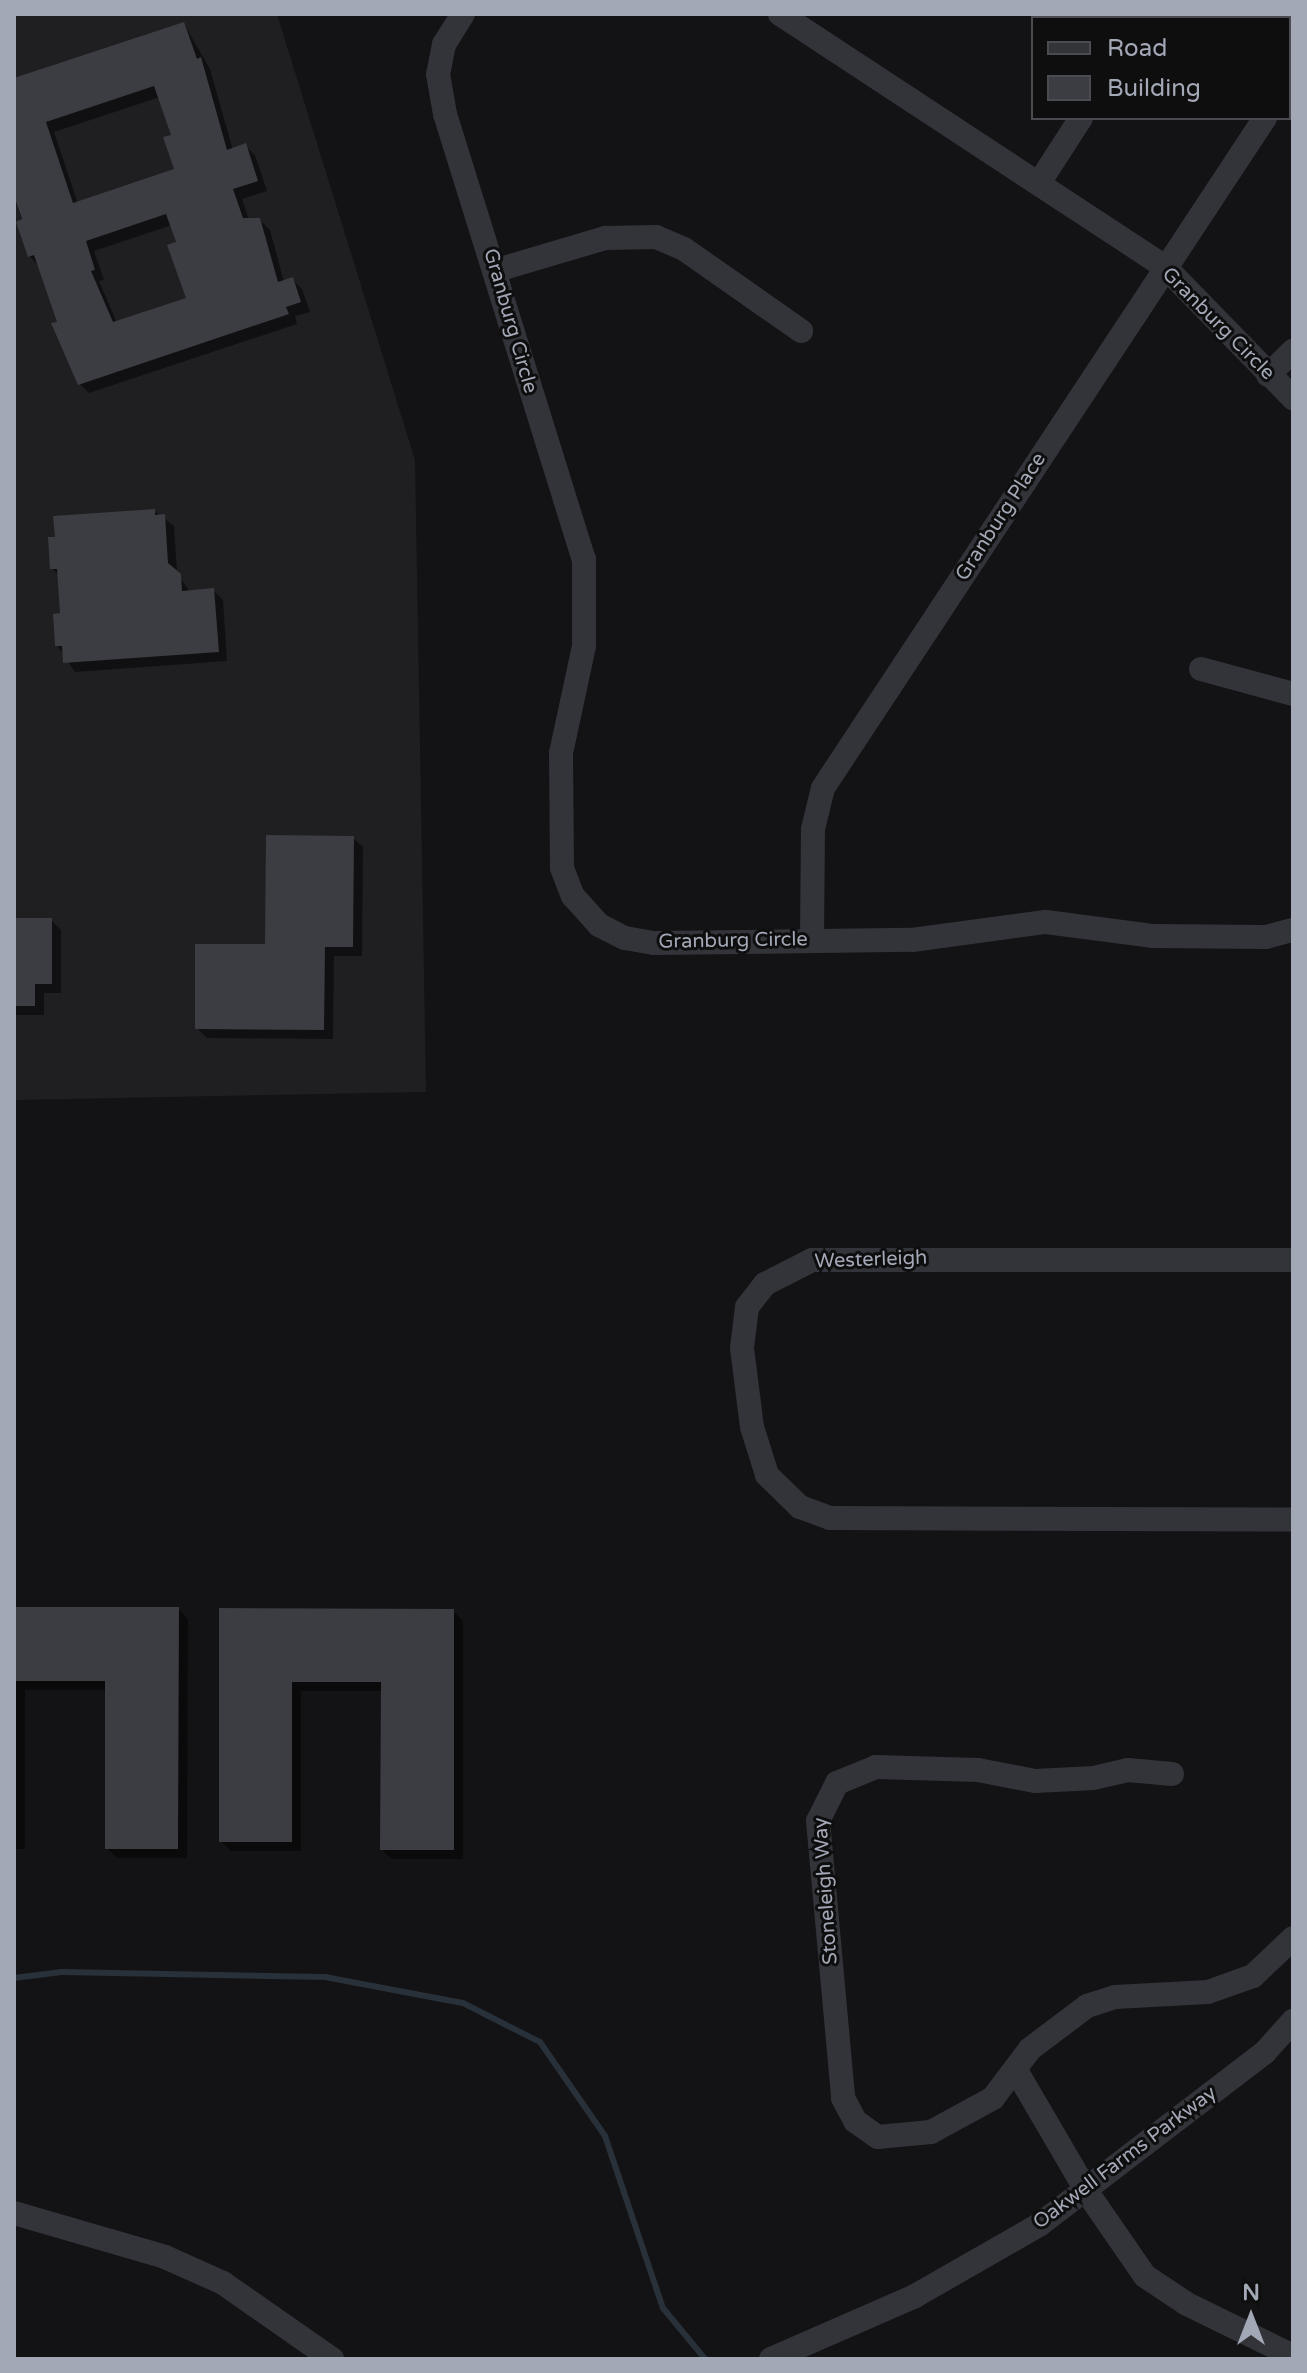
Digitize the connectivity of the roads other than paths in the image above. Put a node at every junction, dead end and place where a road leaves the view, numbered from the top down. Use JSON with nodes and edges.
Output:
{"nodes":[{"id":1,"x":463,"y":14,"type":"edge"},
{"id":2,"x":780,"y":14,"type":"edge"},
{"id":3,"x":1080,"y":120,"type":"edge"},
{"id":4,"x":1264,"y":120,"type":"edge"},
{"id":5,"x":1039,"y":183,"type":"junction"},
{"id":6,"x":1166,"y":268,"type":"junction"},
{"id":7,"x":497,"y":270,"type":"junction"},
{"id":8,"x":801,"y":331,"type":"dead end"},
{"id":9,"x":1293,"y":351,"type":"edge"},
{"id":10,"x":1268,"y":375,"type":"junction"},
{"id":11,"x":1293,"y":398,"type":"edge"},
{"id":12,"x":1201,"y":669,"type":"dead end"},
{"id":13,"x":1293,"y":694,"type":"edge"},
{"id":14,"x":1293,"y":930,"type":"edge"},
{"id":15,"x":812,"y":940,"type":"junction"},
{"id":16,"x":1293,"y":1260,"type":"edge"},
{"id":17,"x":1293,"y":1520,"type":"edge"},
{"id":18,"x":1172,"y":1774,"type":"dead end"},
{"id":19,"x":1293,"y":1938,"type":"edge"},
{"id":20,"x":1293,"y":2021,"type":"edge"},
{"id":21,"x":1017,"y":2072,"type":"junction"},
{"id":22,"x":1087,"y":2192,"type":"junction"},
{"id":23,"x":14,"y":2213,"type":"edge"},
{"id":24,"x":779,"y":2355,"type":"edge"},
{"id":25,"x":1293,"y":2356,"type":"edge"},
{"id":26,"x":332,"y":2359,"type":"edge"}],
"edges":[{"from":1,"to":7,"type":"street","name":"Granburg Circle"},
{"from":2,"to":5,"type":"street","name":"Granburg Circle"},
{"from":3,"to":5,"type":"street"},
{"from":4,"to":6,"type":"street","name":"Granburg Place"},
{"from":5,"to":6,"type":"street","name":"Granburg Circle"},
{"from":6,"to":10,"type":"street","name":"Granburg Circle"},
{"from":6,"to":15,"type":"street","name":"Granburg Place"},
{"from":7,"to":8,"type":"street"},
{"from":7,"to":15,"type":"street","name":"Granburg Circle"},
{"from":9,"to":10,"type":"street"},
{"from":10,"to":11,"type":"street","name":"Granburg Circle"},
{"from":12,"to":13,"type":"street"},
{"from":14,"to":15,"type":"street","name":"Granburg Circle"},
{"from":16,"to":17,"type":"street","name":"Westerleigh"},
{"from":18,"to":21,"type":"street","name":"Stoneleigh Way"},
{"from":19,"to":21,"type":"street"},
{"from":20,"to":22,"type":"street","name":"Oakwell Farms Parkway"},
{"from":21,"to":22,"type":"street"},
{"from":22,"to":24,"type":"street","name":"Oakwell Farms Parkway"},
{"from":22,"to":25,"type":"street"},
{"from":23,"to":26,"type":"street"}]}
